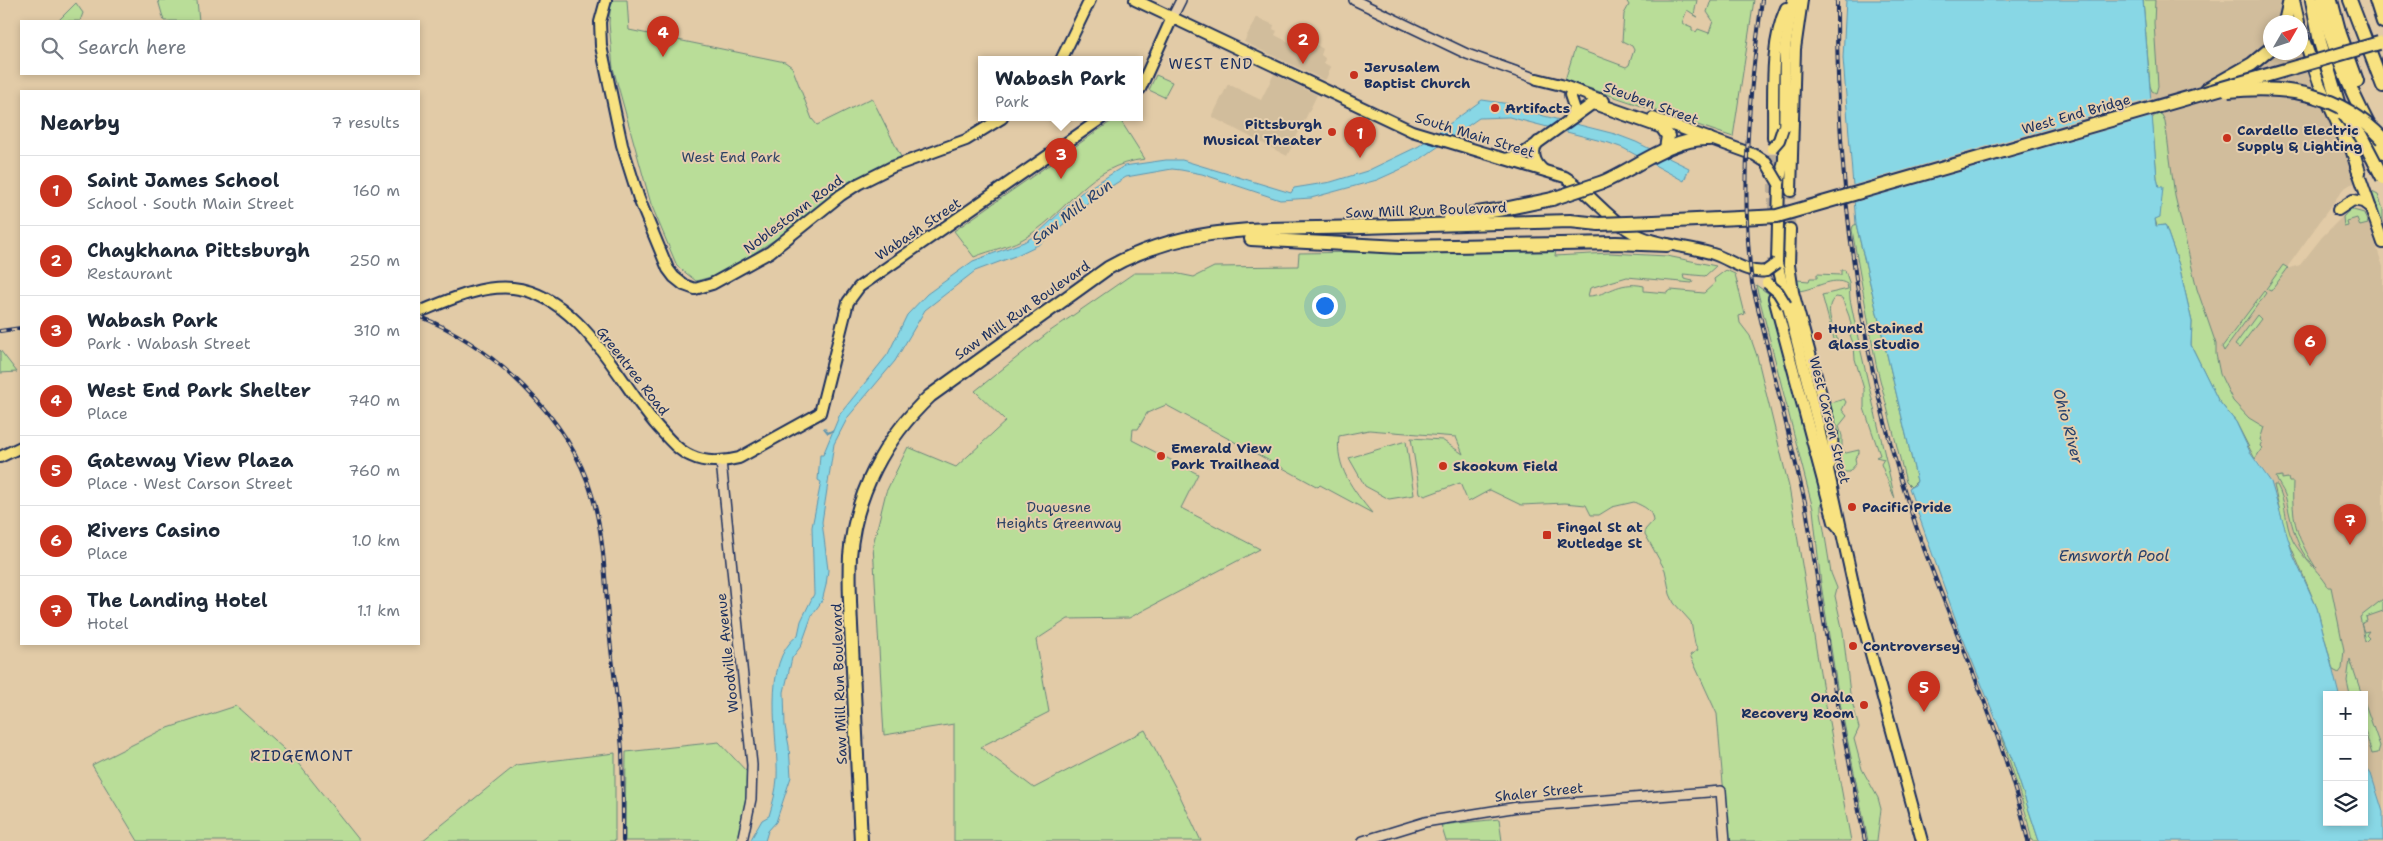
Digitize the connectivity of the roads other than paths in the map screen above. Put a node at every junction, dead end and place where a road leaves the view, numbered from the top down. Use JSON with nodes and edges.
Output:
{"nodes":[{"id":1,"x":606,"y":0,"type":"edge"},
{"id":2,"x":1090,"y":0,"type":"edge"},
{"id":3,"x":1135,"y":0,"type":"edge"},
{"id":4,"x":1181,"y":0,"type":"edge"},
{"id":5,"x":1354,"y":0,"type":"edge"},
{"id":6,"x":1791,"y":0,"type":"edge"},
{"id":7,"x":1802,"y":0,"type":"edge"},
{"id":8,"x":2292,"y":0,"type":"edge"},
{"id":9,"x":2312,"y":0,"type":"edge"},
{"id":10,"x":2322,"y":0,"type":"edge"},
{"id":11,"x":2331,"y":0,"type":"edge"},
{"id":12,"x":2350,"y":0,"type":"edge"},
{"id":13,"x":2379,"y":6,"type":"edge"},
{"id":14,"x":2287,"y":15,"type":"edge"},
{"id":15,"x":2297,"y":15,"type":"edge"},
{"id":16,"x":1172,"y":18,"type":"junction"},
{"id":17,"x":2383,"y":22,"type":"edge"},
{"id":18,"x":2381,"y":42,"type":"edge"},
{"id":19,"x":2308,"y":51,"type":"edge"},
{"id":20,"x":2263,"y":55,"type":"edge"},
{"id":21,"x":1063,"y":56,"type":"edge"},
{"id":22,"x":1536,"y":79,"type":"junction"},
{"id":23,"x":1143,"y":82,"type":"edge"},
{"id":24,"x":2383,"y":86,"type":"edge"},
{"id":25,"x":2198,"y":94,"type":"junction"},
{"id":26,"x":1570,"y":95,"type":"junction"},
{"id":27,"x":1596,"y":101,"type":"junction"},
{"id":28,"x":2328,"y":102,"type":"junction"},
{"id":29,"x":1569,"y":119,"type":"junction"},
{"id":30,"x":997,"y":121,"type":"edge"},
{"id":31,"x":1098,"y":121,"type":"edge"},
{"id":32,"x":1783,"y":128,"type":"junction"},
{"id":33,"x":1543,"y":138,"type":"junction"},
{"id":34,"x":1773,"y":138,"type":"tunnel mouth"},
{"id":35,"x":1709,"y":139,"type":"junction"},
{"id":36,"x":2383,"y":139,"type":"edge"},
{"id":37,"x":1666,"y":149,"type":"junction"},
{"id":38,"x":2383,"y":152,"type":"edge"},
{"id":39,"x":1766,"y":157,"type":"junction"},
{"id":40,"x":1505,"y":159,"type":"junction"},
{"id":41,"x":1543,"y":170,"type":"junction"},
{"id":42,"x":2359,"y":172,"type":"junction"},
{"id":43,"x":2383,"y":178,"type":"edge"},
{"id":44,"x":1779,"y":184,"type":"junction"},
{"id":45,"x":1791,"y":190,"type":"tunnel mouth"},
{"id":46,"x":2371,"y":208,"type":"junction"},
{"id":47,"x":2338,"y":210,"type":"dead end"},
{"id":48,"x":1777,"y":216,"type":"junction"},
{"id":49,"x":1599,"y":224,"type":"junction"},
{"id":50,"x":1381,"y":227,"type":"junction"},
{"id":51,"x":1790,"y":229,"type":"tunnel mouth"},
{"id":52,"x":1251,"y":239,"type":"junction"},
{"id":53,"x":2383,"y":243,"type":"edge"},
{"id":54,"x":1667,"y":245,"type":"junction"},
{"id":55,"x":1777,"y":263,"type":"junction"},
{"id":56,"x":1747,"y":269,"type":"junction"},
{"id":57,"x":1774,"y":298,"type":"tunnel mouth"},
{"id":58,"x":1786,"y":305,"type":"junction"},
{"id":59,"x":420,"y":312,"type":"edge"},
{"id":60,"x":820,"y":412,"type":"joint"},
{"id":61,"x":20,"y":447,"type":"edge"},
{"id":62,"x":0,"y":456,"type":"edge"},
{"id":63,"x":721,"y":462,"type":"junction"},
{"id":64,"x":1828,"y":467,"type":"junction"},
{"id":65,"x":1842,"y":531,"type":"junction"},
{"id":66,"x":742,"y":841,"type":"edge"},
{"id":67,"x":861,"y":841,"type":"edge"},
{"id":68,"x":869,"y":841,"type":"edge"},
{"id":69,"x":1363,"y":841,"type":"edge"},
{"id":70,"x":1725,"y":841,"type":"edge"},
{"id":71,"x":1922,"y":841,"type":"edge"}],
"edges":[{"from":1,"to":30,"type":"main road","name":"Noblestown Road"},
{"from":2,"to":21,"type":"main road"},
{"from":3,"to":16,"type":"main road","name":"South Main Street"},
{"from":4,"to":16,"type":"street"},
{"from":5,"to":22,"type":"street","name":"Steuben Street"},
{"from":6,"to":32,"type":"main road","name":"West Carson Street"},
{"from":6,"to":34,"type":"main road"},
{"from":7,"to":45,"type":"main road"},
{"from":8,"to":14,"type":"highway"},
{"from":8,"to":15,"type":"main road"},
{"from":9,"to":42,"type":"highway"},
{"from":10,"to":38,"type":"highway"},
{"from":11,"to":36,"type":"highway"},
{"from":12,"to":24,"type":"highway"},
{"from":13,"to":17,"type":"highway"},
{"from":16,"to":23,"type":"main road"},
{"from":16,"to":40,"type":"main road","name":"South Main Street"},
{"from":18,"to":25,"type":"highway","name":"West End Bridge","bridge":true},
{"from":19,"to":42,"type":"main road"},
{"from":20,"to":25,"type":"highway"},
{"from":22,"to":26,"type":"main road","name":"Steuben Street"},
{"from":22,"to":27,"type":"main road","name":"Steuben Street"},
{"from":25,"to":28,"type":"highway","bridge":true},
{"from":25,"to":48,"type":"highway","name":"West End Bridge","bridge":true},
{"from":26,"to":27,"type":"main road","name":"Steuben Street"},
{"from":26,"to":29,"type":"main road"},
{"from":27,"to":29,"type":"main road"},
{"from":27,"to":35,"type":"main road","name":"Steuben Street"},
{"from":27,"to":37,"type":"highway"},
{"from":28,"to":36,"type":"highway","bridge":true},
{"from":28,"to":43,"type":"highway","bridge":true},
{"from":29,"to":33,"type":"main road"},
{"from":31,"to":60,"type":"main road","name":"Wabash Street"},
{"from":32,"to":39,"type":"main road","bridge":true},
{"from":32,"to":44,"type":"main road","name":"West Carson Street","bridge":true},
{"from":33,"to":40,"type":"main road"},
{"from":33,"to":41,"type":"main road"},
{"from":35,"to":37,"type":"highway"},
{"from":35,"to":39,"type":"main road","name":"Steuben Street"},
{"from":37,"to":50,"type":"highway","bridge":true},
{"from":39,"to":44,"type":"main road","bridge":true},
{"from":40,"to":41,"type":"main road","name":"South Main Street"},
{"from":41,"to":54,"type":"main road","name":"South Main Street"},
{"from":42,"to":46,"type":"main road"},
{"from":44,"to":48,"type":"main road","name":"West Carson Street"},
{"from":46,"to":47,"type":"main road"},
{"from":46,"to":53,"type":"main road"},
{"from":48,"to":49,"type":"highway","name":"Saw Mill Run Boulevard","bridge":true},
{"from":48,"to":55,"type":"main road","name":"West Carson Street"},
{"from":49,"to":50,"type":"highway","name":"Saw Mill Run Boulevard"},
{"from":49,"to":52,"type":"highway","name":"Saw Mill Run Boulevard"},
{"from":50,"to":67,"type":"highway","name":"Saw Mill Run Boulevard"},
{"from":51,"to":64,"type":"main road"},
{"from":52,"to":54,"type":"highway"},
{"from":52,"to":68,"type":"highway","name":"Saw Mill Run Boulevard"},
{"from":54,"to":56,"type":"main road","name":"South Main Street"},
{"from":55,"to":56,"type":"main road","bridge":true},
{"from":55,"to":58,"type":"main road","name":"West Carson Street","bridge":true},
{"from":56,"to":58,"type":"main road","bridge":true},
{"from":57,"to":65,"type":"main road"},
{"from":58,"to":64,"type":"main road","name":"West Carson Street"},
{"from":59,"to":63,"type":"main road","name":"Greentree Road"},
{"from":60,"to":63,"type":"main road","name":"Greentree Road"},
{"from":61,"to":62,"type":"main road"},
{"from":63,"to":66,"type":"street","name":"Woodville Avenue"},
{"from":64,"to":65,"type":"main road","name":"West Carson Street"},
{"from":65,"to":71,"type":"main road","name":"West Carson Street"},
{"from":69,"to":70,"type":"street","name":"Shaler Street"}]}
